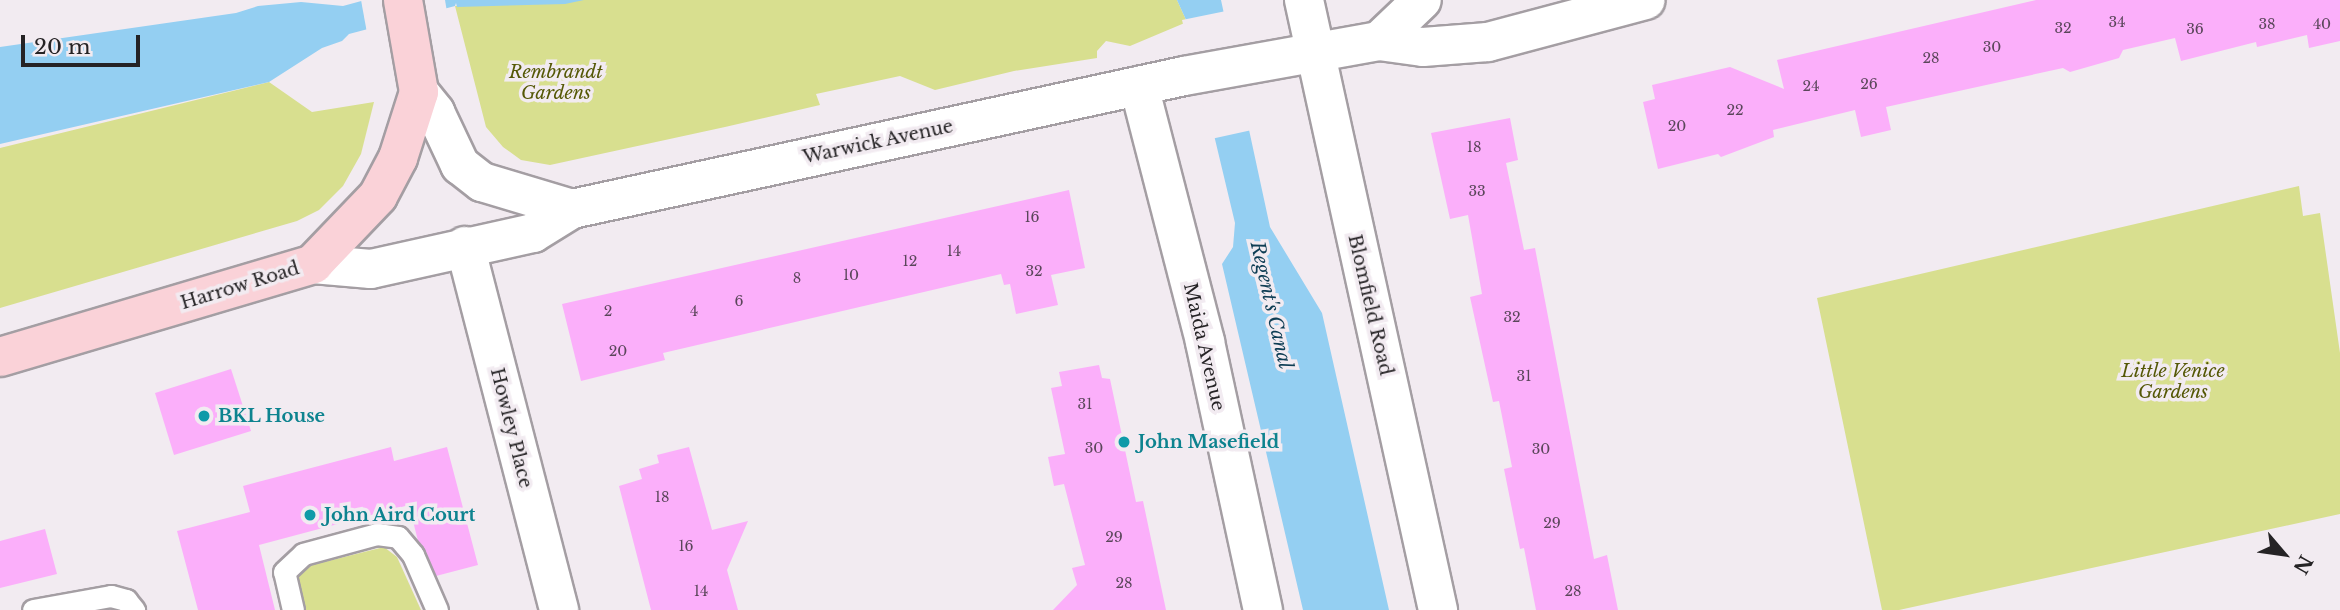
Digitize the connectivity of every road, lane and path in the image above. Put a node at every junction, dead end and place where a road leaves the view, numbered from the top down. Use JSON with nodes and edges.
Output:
{"nodes":[{"id":1,"x":403,"y":0,"type":"edge"},
{"id":2,"x":1304,"y":0,"type":"edge"},
{"id":3,"x":1422,"y":0,"type":"edge"},
{"id":4,"x":1646,"y":0,"type":"edge"},
{"id":5,"x":1379,"y":41,"type":"junction"},
{"id":6,"x":1314,"y":53,"type":"junction"},
{"id":7,"x":1139,"y":86,"type":"junction"},
{"id":8,"x":419,"y":92,"type":"junction"},
{"id":9,"x":572,"y":209,"type":"junction"},
{"id":10,"x":464,"y":246,"type":"junction"},
{"id":11,"x":313,"y":264,"type":"junction"},
{"id":12,"x":0,"y":357,"type":"edge"},
{"id":13,"x":41,"y":608,"type":"edge"},
{"id":14,"x":134,"y":610,"type":"edge"},
{"id":15,"x":293,"y":610,"type":"edge"},
{"id":16,"x":437,"y":610,"type":"edge"},
{"id":17,"x":559,"y":610,"type":"edge"},
{"id":18,"x":1263,"y":610,"type":"edge"},
{"id":19,"x":1438,"y":610,"type":"edge"}],
"edges":[{"from":1,"to":8,"type":"main road","name":"Harrow Road"},
{"from":2,"to":6,"type":"street","name":"Blomfield Road"},
{"from":3,"to":5,"type":"street"},
{"from":4,"to":5,"type":"street"},
{"from":5,"to":6,"type":"street"},
{"from":6,"to":7,"type":"street","name":"Warwick Avenue"},
{"from":6,"to":19,"type":"street","name":"Blomfield Road"},
{"from":7,"to":9,"type":"street","name":"Warwick Avenue"},
{"from":7,"to":18,"type":"street","name":"Maida Avenue"},
{"from":8,"to":9,"type":"street","name":"Warwick Avenue"},
{"from":8,"to":11,"type":"main road","name":"Harrow Road"},
{"from":9,"to":10,"type":"street","name":"Warwick Avenue"},
{"from":10,"to":11,"type":"street","name":"Warwick Avenue"},
{"from":10,"to":17,"type":"street","name":"Howley Place"},
{"from":11,"to":12,"type":"main road","name":"Harrow Road"},
{"from":13,"to":14,"type":"lane"},
{"from":15,"to":16,"type":"lane"}]}
